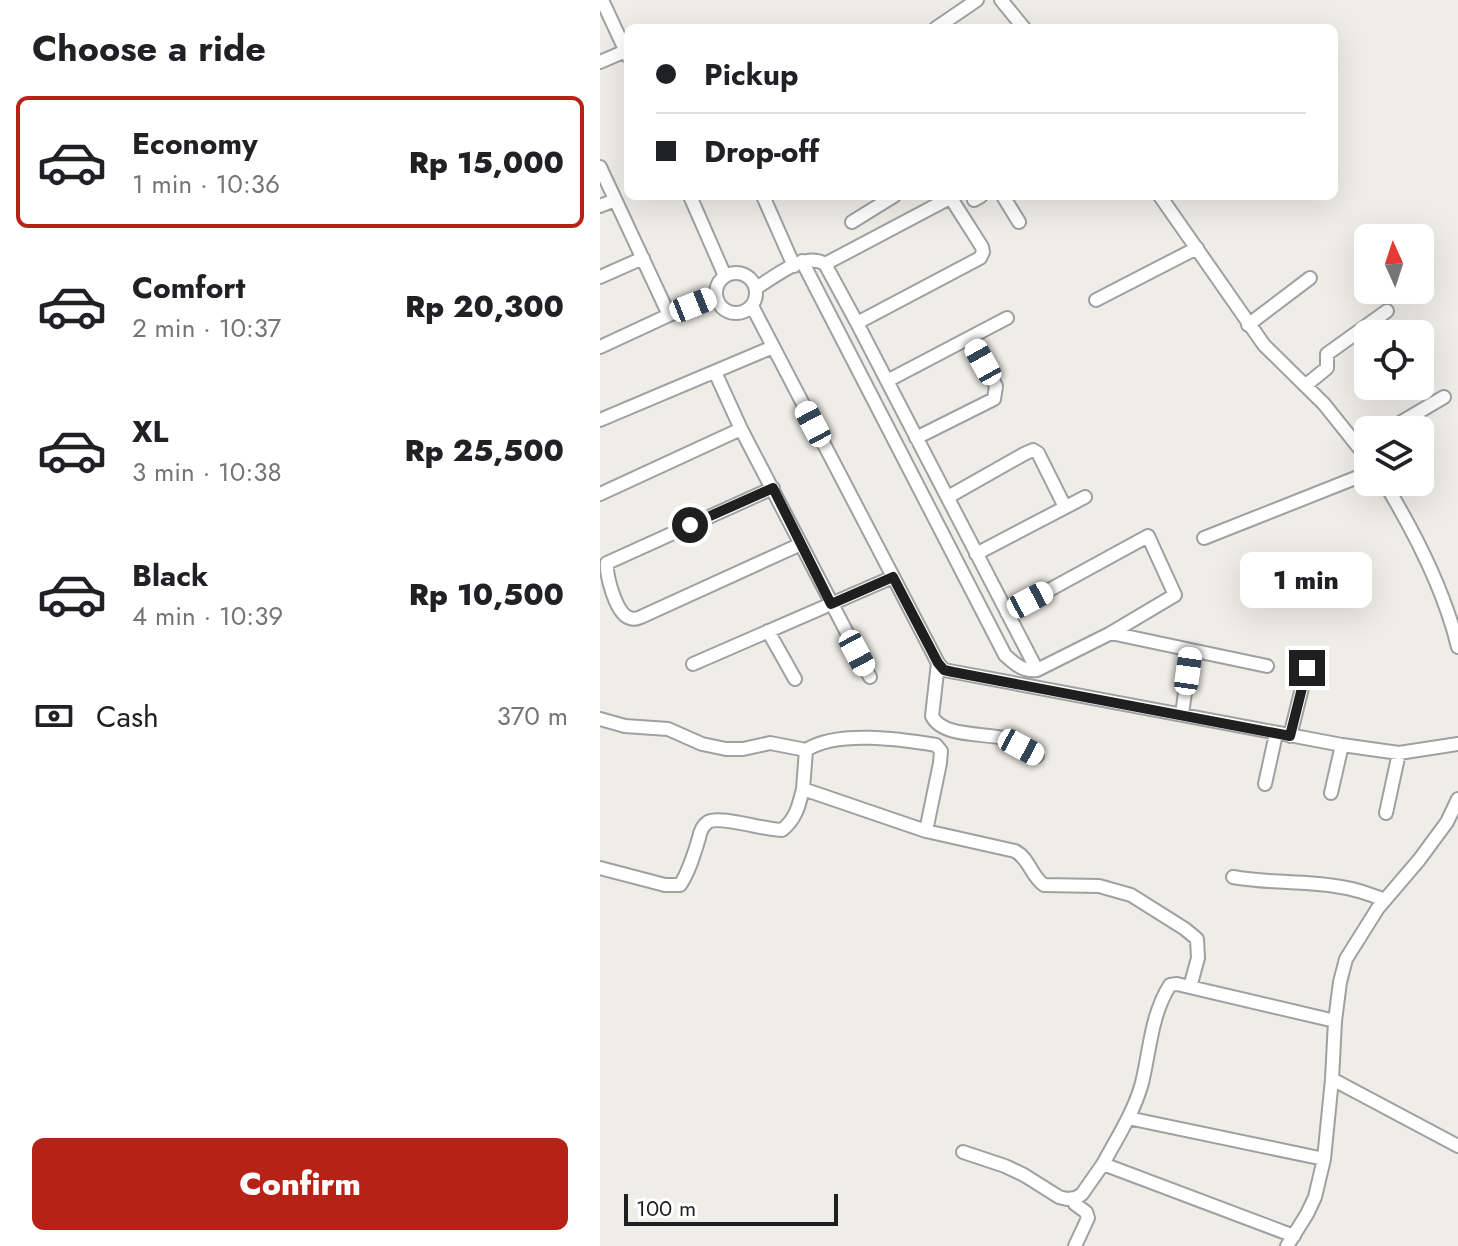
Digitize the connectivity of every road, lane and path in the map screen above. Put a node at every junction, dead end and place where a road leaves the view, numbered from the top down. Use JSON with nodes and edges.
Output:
{"nodes":[{"id":1,"x":977,"y":0,"type":"edge"},
{"id":2,"x":1001,"y":0,"type":"edge"},
{"id":3,"x":603,"y":9,"type":"edge"},
{"id":4,"x":942,"y":24,"type":"edge"},
{"id":5,"x":1021,"y":24,"type":"edge"},
{"id":6,"x":624,"y":47,"type":"edge"},
{"id":7,"x":624,"y":53,"type":"edge"},
{"id":8,"x":600,"y":62,"type":"edge"},
{"id":9,"x":600,"y":167,"type":"edge"},
{"id":10,"x":615,"y":200,"type":"junction"},
{"id":11,"x":692,"y":200,"type":"edge"},
{"id":12,"x":765,"y":200,"type":"edge"},
{"id":13,"x":888,"y":200,"type":"edge"},
{"id":14,"x":1005,"y":200,"type":"edge"},
{"id":15,"x":1163,"y":200,"type":"edge"},
{"id":16,"x":600,"y":206,"type":"edge"},
{"id":17,"x":852,"y":222,"type":"dead end"},
{"id":18,"x":1019,"y":222,"type":"dead end"},
{"id":19,"x":1197,"y":248,"type":"junction"},
{"id":20,"x":643,"y":258,"type":"junction"},
{"id":21,"x":798,"y":263,"type":"junction"},
{"id":22,"x":825,"y":264,"type":"junction"},
{"id":23,"x":725,"y":276,"type":"junction"},
{"id":24,"x":600,"y":277,"type":"edge"},
{"id":25,"x":1310,"y":278,"type":"dead end"},
{"id":26,"x":756,"y":288,"type":"junction"},
{"id":27,"x":716,"y":296,"type":"junction"},
{"id":28,"x":1096,"y":300,"type":"dead end"},
{"id":29,"x":752,"y":306,"type":"junction"},
{"id":30,"x":1387,"y":311,"type":"dead end"},
{"id":31,"x":669,"y":315,"type":"junction"},
{"id":32,"x":1007,"y":318,"type":"dead end"},
{"id":33,"x":857,"y":323,"type":"junction"},
{"id":34,"x":1248,"y":325,"type":"junction"},
{"id":35,"x":970,"y":338,"type":"junction"},
{"id":36,"x":600,"y":347,"type":"edge"},
{"id":37,"x":773,"y":347,"type":"junction"},
{"id":38,"x":715,"y":372,"type":"junction"},
{"id":39,"x":887,"y":381,"type":"junction"},
{"id":40,"x":1306,"y":385,"type":"junction"},
{"id":41,"x":1444,"y":397,"type":"dead end"},
{"id":42,"x":1412,"y":416,"type":"edge"},
{"id":43,"x":600,"y":420,"type":"edge"},
{"id":44,"x":741,"y":429,"type":"junction"},
{"id":45,"x":1354,"y":434,"type":"edge"},
{"id":46,"x":916,"y":438,"type":"junction"},
{"id":47,"x":1354,"y":479,"type":"edge"},
{"id":48,"x":773,"y":488,"type":"junction"},
{"id":49,"x":600,"y":494,"type":"edge"},
{"id":50,"x":1392,"y":496,"type":"edge"},
{"id":51,"x":948,"y":497,"type":"junction"},
{"id":52,"x":1085,"y":497,"type":"dead end"},
{"id":53,"x":1065,"y":507,"type":"junction"},
{"id":54,"x":1204,"y":538,"type":"dead end"},
{"id":55,"x":801,"y":544,"type":"junction"},
{"id":56,"x":976,"y":554,"type":"junction"},
{"id":57,"x":893,"y":577,"type":"junction"},
{"id":58,"x":1458,"y":598,"type":"edge"},
{"id":59,"x":1444,"y":603,"type":"junction"},
{"id":60,"x":831,"y":604,"type":"junction"},
{"id":61,"x":1007,"y":613,"type":"junction"},
{"id":62,"x":768,"y":631,"type":"junction"},
{"id":63,"x":1111,"y":633,"type":"junction"},
{"id":64,"x":1458,"y":647,"type":"edge"},
{"id":65,"x":1191,"y":650,"type":"junction"},
{"id":66,"x":938,"y":663,"type":"junction"},
{"id":67,"x":693,"y":664,"type":"dead end"},
{"id":68,"x":1267,"y":666,"type":"dead end"},
{"id":69,"x":1307,"y":668,"type":"dead end"},
{"id":70,"x":1037,"y":670,"type":"junction"},
{"id":71,"x":870,"y":677,"type":"dead end"},
{"id":72,"x":795,"y":679,"type":"dead end"},
{"id":73,"x":1182,"y":714,"type":"junction"},
{"id":74,"x":600,"y":719,"type":"edge"},
{"id":75,"x":1276,"y":734,"type":"junction"},
{"id":76,"x":1290,"y":736,"type":"junction"},
{"id":77,"x":1458,"y":744,"type":"edge"},
{"id":78,"x":1342,"y":745,"type":"junction"},
{"id":79,"x":806,"y":750,"type":"junction"},
{"id":80,"x":1399,"y":753,"type":"junction"},
{"id":81,"x":1037,"y":756,"type":"dead end"},
{"id":82,"x":1265,"y":784,"type":"dead end"},
{"id":83,"x":803,"y":789,"type":"junction"},
{"id":84,"x":1331,"y":793,"type":"dead end"},
{"id":85,"x":1458,"y":799,"type":"edge"},
{"id":86,"x":1386,"y":813,"type":"dead end"},
{"id":87,"x":926,"y":831,"type":"junction"},
{"id":88,"x":600,"y":868,"type":"edge"},
{"id":89,"x":1233,"y":877,"type":"dead end"},
{"id":90,"x":1385,"y":900,"type":"junction"},
{"id":91,"x":1190,"y":987,"type":"junction"},
{"id":92,"x":1335,"y":1021,"type":"junction"},
{"id":93,"x":1332,"y":1079,"type":"junction"},
{"id":94,"x":1128,"y":1118,"type":"junction"},
{"id":95,"x":1458,"y":1146,"type":"edge"},
{"id":96,"x":963,"y":1152,"type":"dead end"},
{"id":97,"x":1324,"y":1159,"type":"junction"},
{"id":98,"x":1103,"y":1164,"type":"junction"},
{"id":99,"x":1076,"y":1198,"type":"junction"},
{"id":100,"x":1291,"y":1241,"type":"edge"},
{"id":101,"x":1075,"y":1246,"type":"edge"}],
"edges":[{"from":1,"to":4,"type":"street"},
{"from":2,"to":5,"type":"street"},
{"from":3,"to":6,"type":"street"},
{"from":7,"to":8,"type":"street"},
{"from":9,"to":10,"type":"street"},
{"from":10,"to":16,"type":"street"},
{"from":10,"to":20,"type":"street"},
{"from":11,"to":23,"type":"street"},
{"from":12,"to":21,"type":"street"},
{"from":13,"to":17,"type":"street"},
{"from":14,"to":18,"type":"street"},
{"from":15,"to":19,"type":"street"},
{"from":19,"to":28,"type":"street"},
{"from":19,"to":34,"type":"street"},
{"from":20,"to":24,"type":"street"},
{"from":20,"to":31,"type":"street"},
{"from":21,"to":22,"type":"street"},
{"from":21,"to":26,"type":"street"},
{"from":21,"to":70,"type":"street"},
{"from":22,"to":33,"type":"street"},
{"from":22,"to":33,"type":"street"},
{"from":23,"to":26,"type":"street"},
{"from":23,"to":27,"type":"street"},
{"from":25,"to":34,"type":"street"},
{"from":26,"to":29,"type":"street"},
{"from":27,"to":29,"type":"street"},
{"from":27,"to":31,"type":"street"},
{"from":29,"to":37,"type":"street"},
{"from":30,"to":40,"type":"street"},
{"from":31,"to":36,"type":"street"},
{"from":32,"to":35,"type":"street"},
{"from":33,"to":39,"type":"street"},
{"from":34,"to":40,"type":"street"},
{"from":35,"to":39,"type":"street"},
{"from":35,"to":46,"type":"street"},
{"from":37,"to":38,"type":"street"},
{"from":37,"to":57,"type":"street"},
{"from":38,"to":43,"type":"street"},
{"from":38,"to":44,"type":"street"},
{"from":39,"to":46,"type":"street"},
{"from":40,"to":45,"type":"street"},
{"from":41,"to":42,"type":"street"},
{"from":44,"to":48,"type":"street"},
{"from":44,"to":49,"type":"street"},
{"from":46,"to":51,"type":"street"},
{"from":47,"to":54,"type":"street"},
{"from":48,"to":55,"type":"street"},
{"from":48,"to":55,"type":"street"},
{"from":50,"to":59,"type":"street"},
{"from":51,"to":53,"type":"street"},
{"from":51,"to":56,"type":"street"},
{"from":52,"to":53,"type":"street"},
{"from":53,"to":56,"type":"street"},
{"from":55,"to":60,"type":"street"},
{"from":56,"to":61,"type":"street"},
{"from":57,"to":60,"type":"street"},
{"from":57,"to":66,"type":"street"},
{"from":58,"to":59,"type":"street"},
{"from":59,"to":64,"type":"street"},
{"from":60,"to":62,"type":"street"},
{"from":60,"to":71,"type":"street"},
{"from":61,"to":63,"type":"street"},
{"from":61,"to":70,"type":"street"},
{"from":62,"to":67,"type":"street"},
{"from":62,"to":72,"type":"street"},
{"from":63,"to":65,"type":"street"},
{"from":63,"to":70,"type":"street"},
{"from":65,"to":68,"type":"street"},
{"from":65,"to":73,"type":"street"},
{"from":66,"to":73,"type":"street"},
{"from":66,"to":81,"type":"street"},
{"from":69,"to":76,"type":"street"},
{"from":73,"to":75,"type":"street"},
{"from":74,"to":79,"type":"street"},
{"from":75,"to":76,"type":"street"},
{"from":75,"to":82,"type":"street"},
{"from":76,"to":78,"type":"street"},
{"from":77,"to":80,"type":"street"},
{"from":78,"to":80,"type":"street"},
{"from":78,"to":84,"type":"street"},
{"from":79,"to":83,"type":"street"},
{"from":79,"to":87,"type":"street"},
{"from":80,"to":86,"type":"street"},
{"from":83,"to":87,"type":"street"},
{"from":83,"to":88,"type":"street"},
{"from":85,"to":90,"type":"street"},
{"from":87,"to":91,"type":"street"},
{"from":89,"to":90,"type":"street"},
{"from":90,"to":92,"type":"street"},
{"from":91,"to":92,"type":"street"},
{"from":91,"to":94,"type":"street"},
{"from":92,"to":93,"type":"street"},
{"from":93,"to":95,"type":"street"},
{"from":93,"to":97,"type":"street"},
{"from":94,"to":97,"type":"street"},
{"from":94,"to":98,"type":"street"},
{"from":96,"to":99,"type":"street"},
{"from":97,"to":100,"type":"street"},
{"from":98,"to":99,"type":"street"},
{"from":98,"to":100,"type":"street"},
{"from":99,"to":101,"type":"street"}]}
